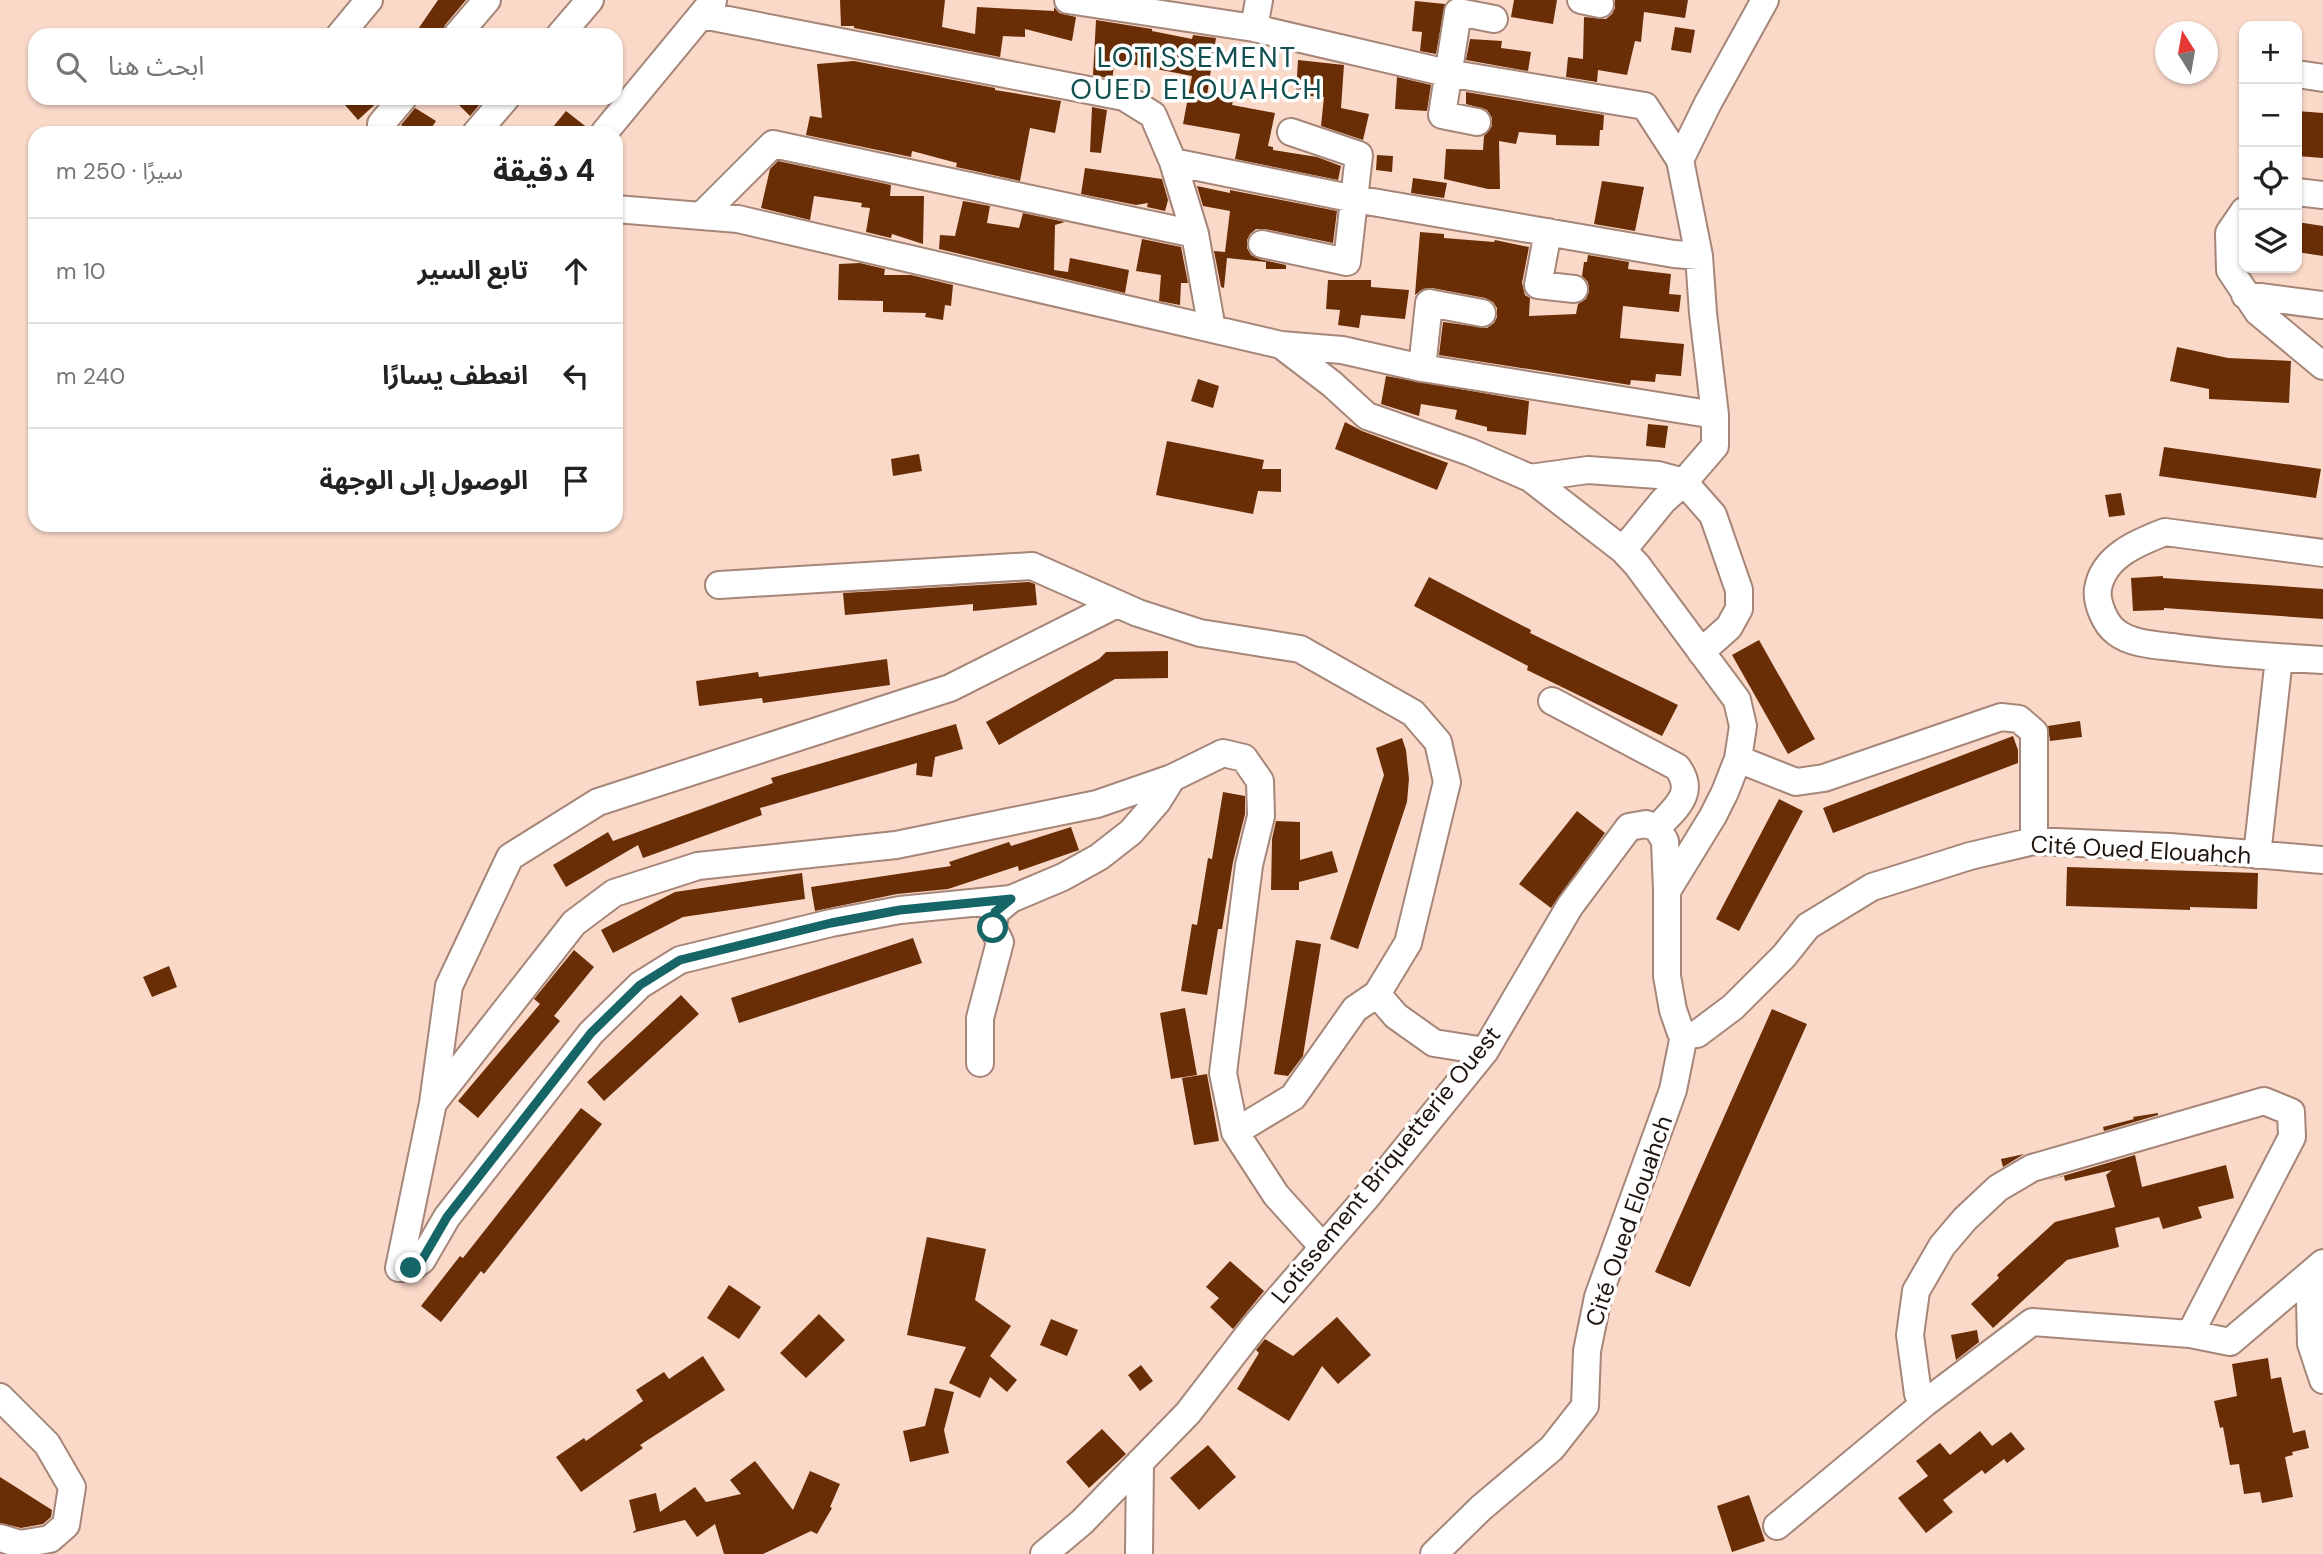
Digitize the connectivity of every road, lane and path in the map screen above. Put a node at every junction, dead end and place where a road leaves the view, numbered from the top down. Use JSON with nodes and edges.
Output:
{"nodes":[{"id":1,"x":369,"y":0,"type":"edge"},
{"id":2,"x":487,"y":0,"type":"edge"},
{"id":3,"x":590,"y":0,"type":"edge"},
{"id":4,"x":1068,"y":0,"type":"edge"},
{"id":5,"x":1259,"y":0,"type":"edge"},
{"id":6,"x":1765,"y":0,"type":"edge"},
{"id":7,"x":708,"y":8,"type":"edge"},
{"id":8,"x":1494,"y":19,"type":"dead end"},
{"id":9,"x":346,"y":28,"type":"edge"},
{"id":10,"x":463,"y":28,"type":"edge"},
{"id":11,"x":566,"y":28,"type":"edge"},
{"id":12,"x":1254,"y":28,"type":"junction"},
{"id":13,"x":1447,"y":73,"type":"junction"},
{"id":14,"x":2302,"y":75,"type":"edge"},
{"id":15,"x":2323,"y":78,"type":"edge"},
{"id":16,"x":397,"y":105,"type":"edge"},
{"id":17,"x":500,"y":105,"type":"edge"},
{"id":18,"x":1477,"y":122,"type":"dead end"},
{"id":19,"x":381,"y":124,"type":"dead end"},
{"id":20,"x":482,"y":126,"type":"edge"},
{"id":21,"x":610,"y":126,"type":"edge"},
{"id":22,"x":1290,"y":132,"type":"dead end"},
{"id":23,"x":1680,"y":160,"type":"junction"},
{"id":24,"x":1173,"y":162,"type":"junction"},
{"id":25,"x":2302,"y":193,"type":"edge"},
{"id":26,"x":2323,"y":195,"type":"edge"},
{"id":27,"x":1355,"y":199,"type":"junction"},
{"id":28,"x":623,"y":210,"type":"edge"},
{"id":29,"x":701,"y":216,"type":"junction"},
{"id":30,"x":2239,"y":218,"type":"edge"},
{"id":31,"x":1548,"y":232,"type":"junction"},
{"id":32,"x":1195,"y":233,"type":"junction"},
{"id":33,"x":1262,"y":244,"type":"dead end"},
{"id":34,"x":1699,"y":256,"type":"junction"},
{"id":35,"x":1574,"y":289,"type":"dead end"},
{"id":36,"x":2245,"y":295,"type":"junction"},
{"id":37,"x":2323,"y":305,"type":"edge"},
{"id":38,"x":1482,"y":313,"type":"dead end"},
{"id":39,"x":1212,"y":329,"type":"junction"},
{"id":40,"x":1281,"y":345,"type":"junction"},
{"id":41,"x":2323,"y":366,"type":"edge"},
{"id":42,"x":1422,"y":368,"type":"junction"},
{"id":43,"x":1715,"y":415,"type":"junction"},
{"id":44,"x":1530,"y":478,"type":"junction"},
{"id":45,"x":1684,"y":482,"type":"junction"},
{"id":46,"x":2323,"y":553,"type":"edge"},
{"id":47,"x":1630,"y":558,"type":"junction"},
{"id":48,"x":719,"y":585,"type":"dead end"},
{"id":49,"x":1117,"y":604,"type":"junction"},
{"id":50,"x":1701,"y":652,"type":"junction"},
{"id":51,"x":2323,"y":660,"type":"edge"},
{"id":52,"x":2278,"y":670,"type":"junction"},
{"id":53,"x":1552,"y":701,"type":"dead end"},
{"id":54,"x":1738,"y":759,"type":"junction"},
{"id":55,"x":1172,"y":778,"type":"junction"},
{"id":56,"x":1657,"y":828,"type":"junction"},
{"id":57,"x":2034,"y":841,"type":"junction"},
{"id":58,"x":2257,"y":855,"type":"junction"},
{"id":59,"x":2323,"y":860,"type":"edge"},
{"id":60,"x":1667,"y":891,"type":"junction"},
{"id":61,"x":1011,"y":899,"type":"junction"},
{"id":62,"x":1377,"y":994,"type":"junction"},
{"id":63,"x":1684,"y":1035,"type":"junction"},
{"id":64,"x":1485,"y":1051,"type":"junction"},
{"id":65,"x":980,"y":1063,"type":"dead end"},
{"id":66,"x":433,"y":1103,"type":"junction"},
{"id":67,"x":1235,"y":1132,"type":"junction"},
{"id":68,"x":1323,"y":1247,"type":"junction"},
{"id":69,"x":2323,"y":1265,"type":"edge"},
{"id":70,"x":2190,"y":1334,"type":"junction"},
{"id":71,"x":2323,"y":1380,"type":"edge"},
{"id":72,"x":0,"y":1397,"type":"edge"},
{"id":73,"x":1925,"y":1403,"type":"junction"},
{"id":74,"x":1140,"y":1462,"type":"junction"},
{"id":75,"x":1777,"y":1526,"type":"dead end"},
{"id":76,"x":0,"y":1538,"type":"edge"},
{"id":77,"x":1044,"y":1554,"type":"edge"},
{"id":78,"x":1139,"y":1554,"type":"edge"},
{"id":79,"x":1434,"y":1554,"type":"edge"}],
"edges":[{"from":1,"to":9,"type":"street"},
{"from":2,"to":10,"type":"street"},
{"from":3,"to":11,"type":"street"},
{"from":4,"to":12,"type":"street"},
{"from":5,"to":12,"type":"street"},
{"from":6,"to":23,"type":"street"},
{"from":7,"to":21,"type":"street"},
{"from":7,"to":24,"type":"street"},
{"from":8,"to":13,"type":"street"},
{"from":12,"to":13,"type":"street"},
{"from":13,"to":18,"type":"street"},
{"from":13,"to":23,"type":"street"},
{"from":14,"to":15,"type":"street"},
{"from":16,"to":19,"type":"street"},
{"from":17,"to":20,"type":"street"},
{"from":22,"to":27,"type":"street"},
{"from":23,"to":34,"type":"street"},
{"from":24,"to":27,"type":"street"},
{"from":24,"to":32,"type":"street"},
{"from":25,"to":26,"type":"street"},
{"from":27,"to":31,"type":"street"},
{"from":27,"to":33,"type":"street"},
{"from":28,"to":29,"type":"street"},
{"from":29,"to":32,"type":"street"},
{"from":29,"to":39,"type":"street"},
{"from":30,"to":36,"type":"street"},
{"from":31,"to":34,"type":"street"},
{"from":31,"to":35,"type":"street"},
{"from":32,"to":39,"type":"street"},
{"from":34,"to":43,"type":"street"},
{"from":36,"to":37,"type":"street"},
{"from":36,"to":41,"type":"street"},
{"from":38,"to":42,"type":"street"},
{"from":39,"to":40,"type":"street"},
{"from":40,"to":42,"type":"street"},
{"from":40,"to":44,"type":"street"},
{"from":42,"to":43,"type":"street"},
{"from":43,"to":45,"type":"street"},
{"from":44,"to":45,"type":"street"},
{"from":44,"to":47,"type":"street"},
{"from":45,"to":47,"type":"street"},
{"from":45,"to":50,"type":"street"},
{"from":46,"to":52,"type":"street"},
{"from":47,"to":50,"type":"street"},
{"from":48,"to":49,"type":"street"},
{"from":49,"to":62,"type":"street"},
{"from":49,"to":66,"type":"street"},
{"from":50,"to":54,"type":"street"},
{"from":51,"to":52,"type":"street"},
{"from":52,"to":58,"type":"street"},
{"from":53,"to":56,"type":"street"},
{"from":54,"to":57,"type":"street"},
{"from":54,"to":60,"type":"street"},
{"from":55,"to":61,"type":"street"},
{"from":55,"to":66,"type":"street"},
{"from":55,"to":67,"type":"street"},
{"from":56,"to":60,"type":"street"},
{"from":56,"to":64,"type":"street","name":"Lotissement Briquetterie Ouest"},
{"from":57,"to":58,"type":"street","name":"Cité Oued Elouahch"},
{"from":57,"to":63,"type":"street","name":"Cité Oued Elouahch"},
{"from":58,"to":59,"type":"street","name":"Cité Oued Elouahch"},
{"from":60,"to":63,"type":"street"},
{"from":61,"to":65,"type":"street"},
{"from":61,"to":66,"type":"street"},
{"from":62,"to":64,"type":"street"},
{"from":62,"to":67,"type":"street"},
{"from":63,"to":79,"type":"street","name":"Cité Oued Elouahch"},
{"from":64,"to":68,"type":"street","name":"Lotissement Briquetterie Ouest"},
{"from":67,"to":68,"type":"street"},
{"from":68,"to":74,"type":"street","name":"Lotissement Briquetterie Ouest"},
{"from":69,"to":70,"type":"street"},
{"from":69,"to":71,"type":"street"},
{"from":70,"to":73,"type":"street"},
{"from":70,"to":73,"type":"street"},
{"from":72,"to":76,"type":"street"},
{"from":73,"to":75,"type":"street"},
{"from":74,"to":77,"type":"street","name":"Lotissement Briquetterie Ouest"},
{"from":74,"to":78,"type":"street"}]}
